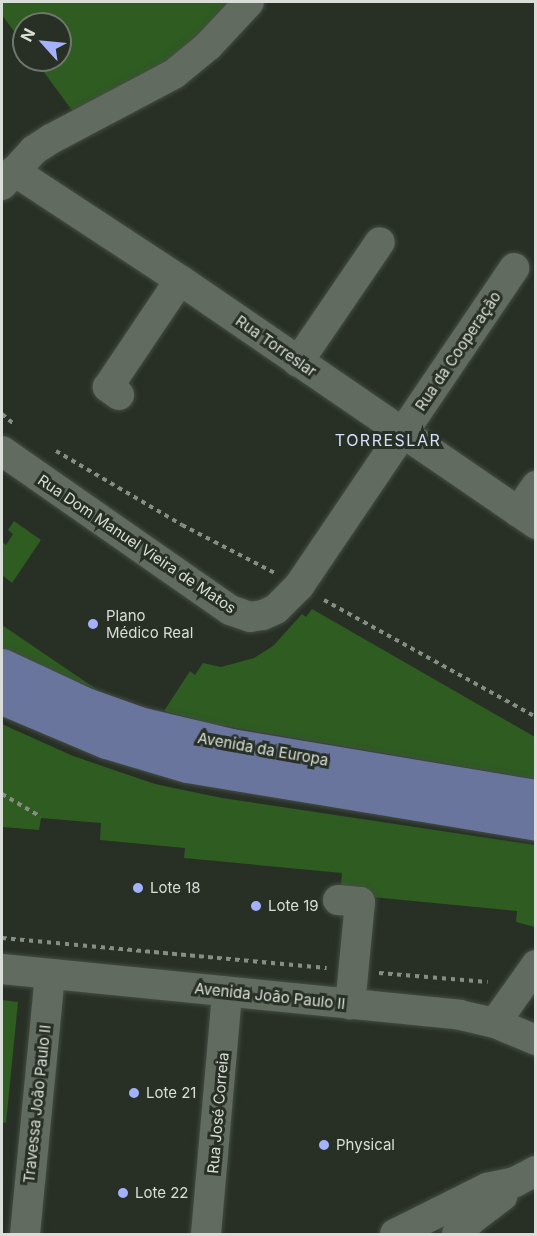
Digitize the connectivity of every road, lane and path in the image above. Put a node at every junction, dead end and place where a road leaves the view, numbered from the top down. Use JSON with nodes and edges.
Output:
{"nodes":[{"id":1,"x":249,"y":2,"type":"edge"},
{"id":2,"x":8,"y":178,"type":"edge"},
{"id":3,"x":380,"y":242,"type":"dead end"},
{"id":4,"x":514,"y":268,"type":"dead end"},
{"id":5,"x":180,"y":280,"type":"junction"},
{"id":6,"x":298,"y":362,"type":"junction"},
{"id":7,"x":119,"y":395,"type":"dead end"},
{"id":8,"x":2,"y":414,"type":"edge"},
{"id":9,"x":21,"y":429,"type":"dead end"},
{"id":10,"x":403,"y":433,"type":"junction"},
{"id":11,"x":50,"y":447,"type":"dead end"},
{"id":12,"x":2,"y":451,"type":"edge"},
{"id":13,"x":536,"y":486,"type":"edge"},
{"id":14,"x":527,"y":518,"type":"edge"},
{"id":15,"x":299,"y":586,"type":"junction"},
{"id":16,"x":2,"y":665,"type":"edge"},
{"id":17,"x":2,"y":698,"type":"edge"},
{"id":18,"x":536,"y":717,"type":"edge"},
{"id":19,"x":2,"y":795,"type":"edge"},
{"id":20,"x":536,"y":796,"type":"edge"},
{"id":21,"x":41,"y":818,"type":"dead end"},
{"id":22,"x":536,"y":824,"type":"edge"},
{"id":23,"x":338,"y":900,"type":"dead end"},
{"id":24,"x":2,"y":938,"type":"edge"},
{"id":25,"x":536,"y":965,"type":"edge"},
{"id":26,"x":2,"y":969,"type":"edge"},
{"id":27,"x":354,"y":970,"type":"junction"},
{"id":28,"x":50,"y":974,"type":"junction"},
{"id":29,"x":494,"y":982,"type":"dead end"},
{"id":30,"x":228,"y":992,"type":"junction"},
{"id":31,"x":350,"y":1005,"type":"junction"},
{"id":32,"x":495,"y":1023,"type":"junction"},
{"id":33,"x":536,"y":1040,"type":"edge"},
{"id":34,"x":525,"y":1177,"type":"edge"},
{"id":35,"x":211,"y":1228,"type":"edge"},
{"id":36,"x":25,"y":1234,"type":"edge"},
{"id":37,"x":395,"y":1234,"type":"edge"},
{"id":38,"x":457,"y":1234,"type":"edge"}],
"edges":[{"from":1,"to":2,"type":"street"},
{"from":2,"to":5,"type":"street","name":"Rua Torreslar"},
{"from":3,"to":6,"type":"street"},
{"from":4,"to":10,"type":"street","name":"Rua da Cooperação"},
{"from":5,"to":6,"type":"street","name":"Rua Torreslar"},
{"from":5,"to":7,"type":"street"},
{"from":6,"to":10,"type":"street","name":"Rua Torreslar"},
{"from":8,"to":9,"type":"path"},
{"from":10,"to":14,"type":"street","name":"Rua Torreslar"},
{"from":10,"to":15,"type":"street","name":"Rua Dom Manuel Vieira de Matos"},
{"from":11,"to":15,"type":"path"},
{"from":12,"to":15,"type":"street","name":"Rua Dom Manuel Vieira de Matos"},
{"from":13,"to":14,"type":"street"},
{"from":15,"to":18,"type":"path"},
{"from":16,"to":20,"type":"main road","name":"Avenida da Europa"},
{"from":17,"to":22,"type":"main road","name":"Avenida da Europa"},
{"from":19,"to":21,"type":"path"},
{"from":23,"to":27,"type":"street"},
{"from":24,"to":27,"type":"path"},
{"from":25,"to":32,"type":"street"},
{"from":26,"to":28,"type":"street","name":"Avenida João Paulo II"},
{"from":27,"to":29,"type":"path"},
{"from":27,"to":31,"type":"street"},
{"from":28,"to":30,"type":"street","name":"Avenida João Paulo II"},
{"from":28,"to":36,"type":"street","name":"Travessa João Paulo II"},
{"from":30,"to":31,"type":"street","name":"Avenida João Paulo II"},
{"from":30,"to":35,"type":"street","name":"Rua José Correia"},
{"from":31,"to":32,"type":"street","name":"Avenida João Paulo II"},
{"from":32,"to":33,"type":"street","name":"Avenida João Paulo II"},
{"from":34,"to":37,"type":"street"},
{"from":34,"to":38,"type":"street"}]}
